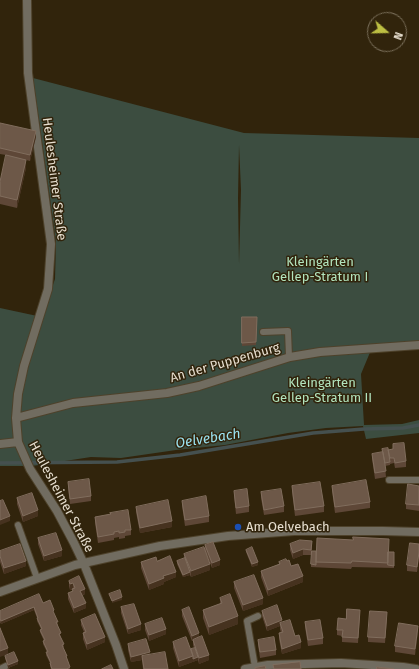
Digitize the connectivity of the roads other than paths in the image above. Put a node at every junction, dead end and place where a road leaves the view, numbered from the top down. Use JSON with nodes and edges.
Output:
{"nodes":[{"id":1,"x":27,"y":0,"type":"edge"},
{"id":2,"x":263,"y":332,"type":"dead end"},
{"id":3,"x":419,"y":345,"type":"edge"},
{"id":4,"x":289,"y":357,"type":"junction"},
{"id":5,"x":16,"y":418,"type":"junction"},
{"id":6,"x":18,"y":442,"type":"junction"},
{"id":7,"x":0,"y":444,"type":"edge"},
{"id":8,"x":389,"y":480,"type":"dead end"},
{"id":9,"x":419,"y":480,"type":"edge"},
{"id":10,"x":18,"y":525,"type":"dead end"},
{"id":11,"x":419,"y":532,"type":"edge"},
{"id":12,"x":84,"y":564,"type":"junction"},
{"id":13,"x":37,"y":578,"type":"junction"},
{"id":14,"x":0,"y":591,"type":"edge"},
{"id":15,"x":258,"y":616,"type":"dead end"},
{"id":16,"x":255,"y":667,"type":"junction"},
{"id":17,"x":124,"y":669,"type":"edge"},
{"id":18,"x":245,"y":669,"type":"edge"},
{"id":19,"x":416,"y":669,"type":"edge"}],
"edges":[{"from":1,"to":5,"type":"street","name":"Heulesheimer Straße"},
{"from":2,"to":4,"type":"lane"},
{"from":3,"to":4,"type":"street","name":"An der Puppenburg"},
{"from":4,"to":5,"type":"street","name":"An der Puppenburg"},
{"from":5,"to":6,"type":"street","name":"Heulesheimer Straße"},
{"from":6,"to":7,"type":"street"},
{"from":6,"to":12,"type":"street","name":"Heulesheimer Straße"},
{"from":8,"to":9,"type":"lane"},
{"from":10,"to":13,"type":"lane"},
{"from":11,"to":12,"type":"street"},
{"from":12,"to":13,"type":"street"},
{"from":12,"to":17,"type":"street","name":"Heulesheimer Straße"},
{"from":13,"to":14,"type":"street"},
{"from":15,"to":16,"type":"lane"},
{"from":16,"to":18,"type":"street"},
{"from":16,"to":19,"type":"street"}]}
